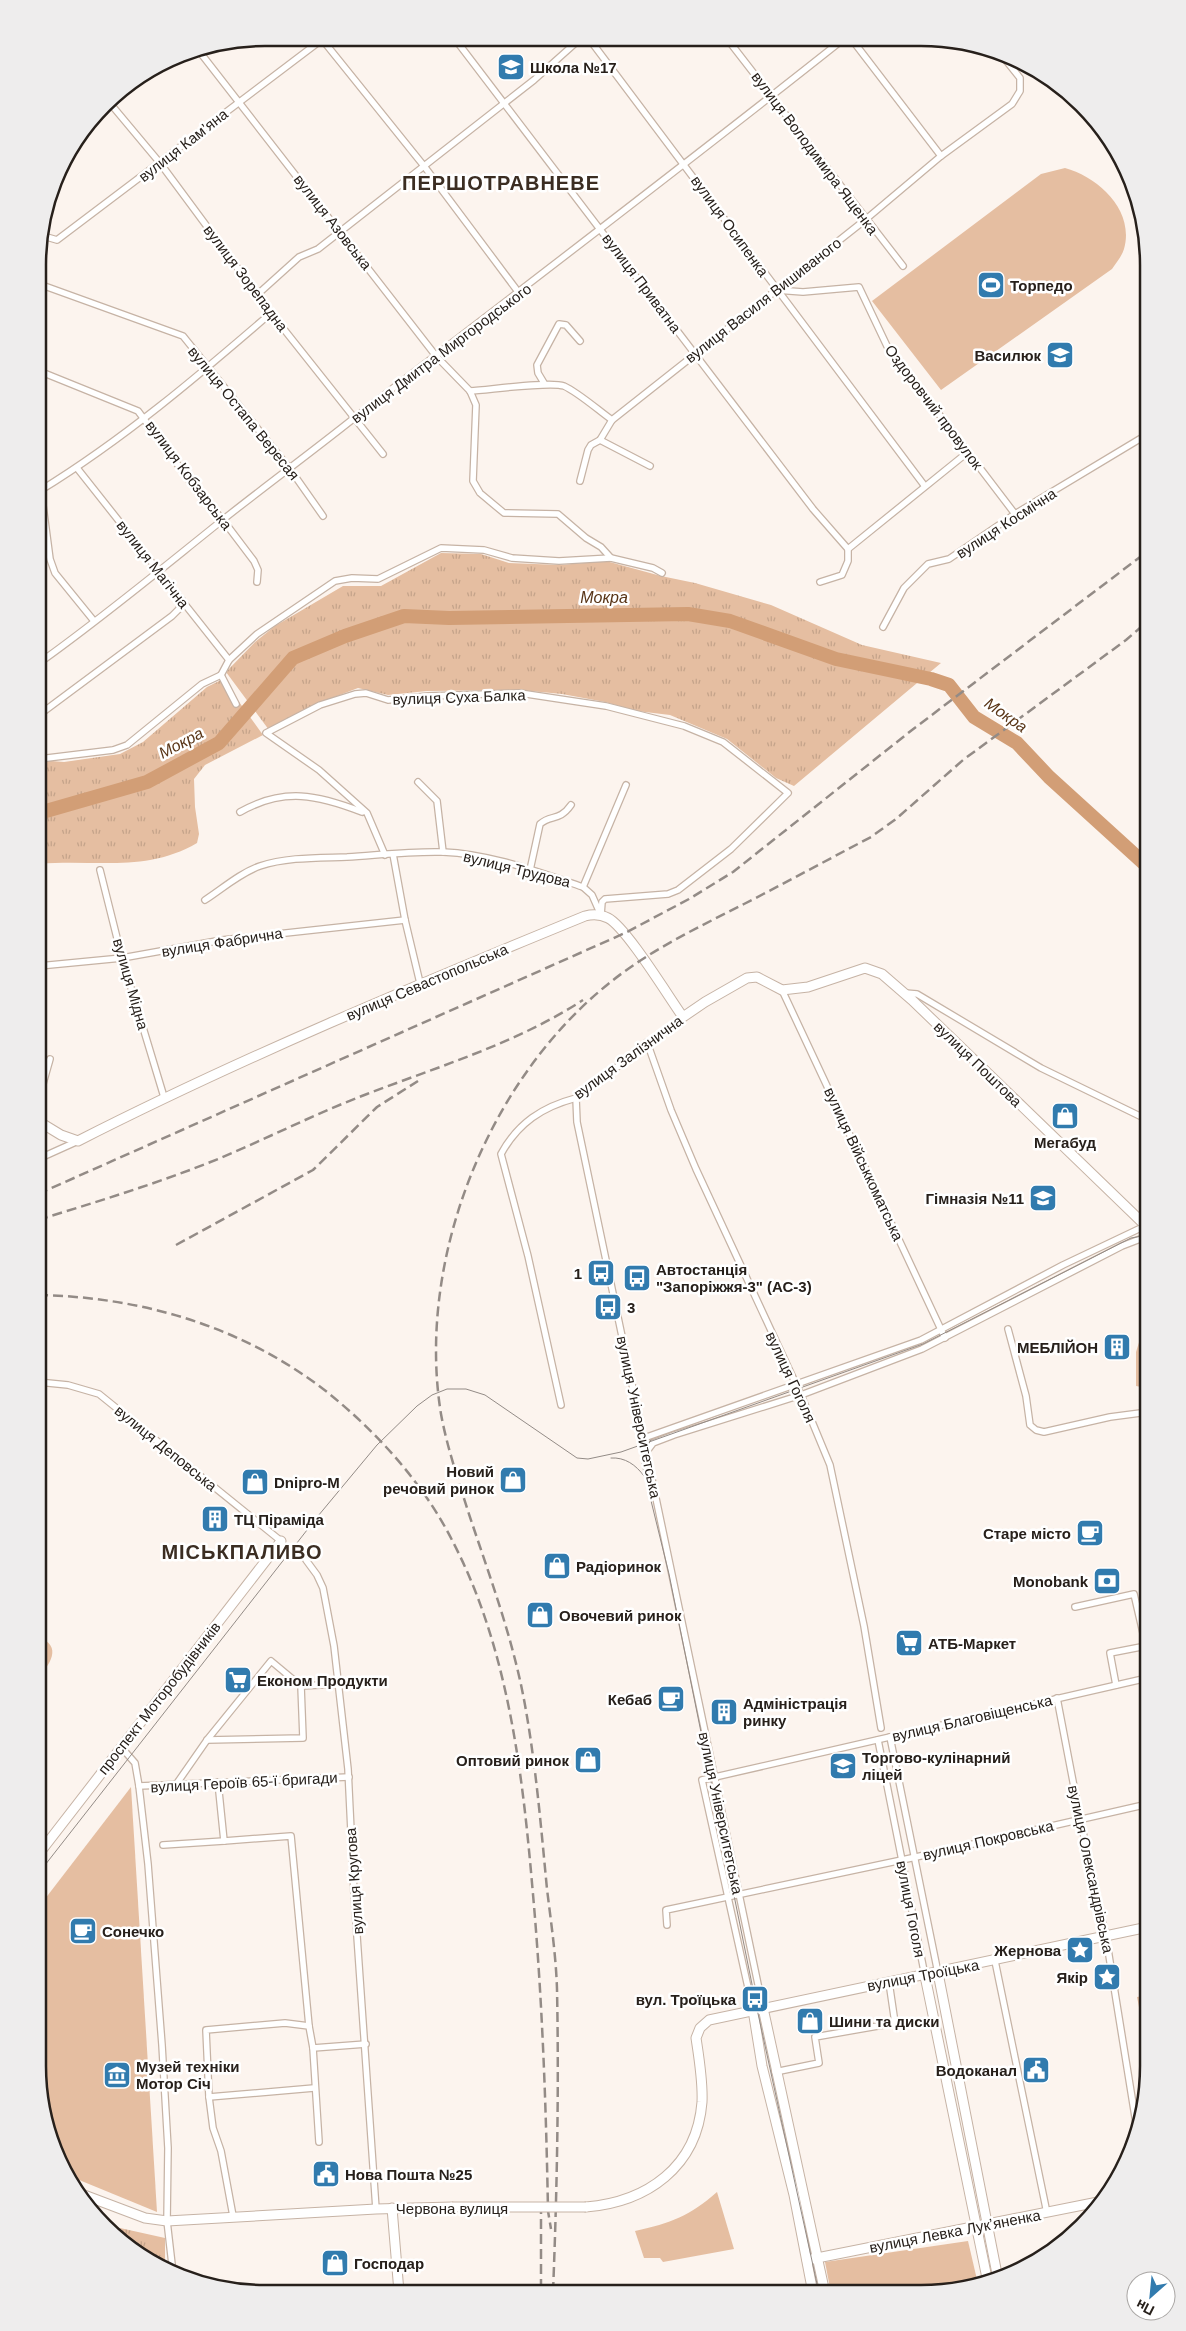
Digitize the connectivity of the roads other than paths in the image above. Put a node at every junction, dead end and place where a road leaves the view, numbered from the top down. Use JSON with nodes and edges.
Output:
{"nodes":[{"id":1,"x":312,"y":46,"type":"edge"},
{"id":2,"x":328,"y":46,"type":"edge"},
{"id":3,"x":460,"y":46,"type":"edge"},
{"id":4,"x":573,"y":46,"type":"edge"},
{"id":5,"x":595,"y":46,"type":"edge"},
{"id":6,"x":733,"y":46,"type":"edge"},
{"id":7,"x":835,"y":46,"type":"edge"},
{"id":8,"x":857,"y":46,"type":"edge"},
{"id":9,"x":203,"y":55,"type":"edge"},
{"id":10,"x":1009,"y":65,"type":"edge"},
{"id":11,"x":772,"y":96,"type":"junction"},
{"id":12,"x":239,"y":102,"type":"junction"},
{"id":13,"x":504,"y":102,"type":"junction"},
{"id":14,"x":113,"y":108,"type":"edge"},
{"id":15,"x":941,"y":156,"type":"junction"},
{"id":16,"x":160,"y":163,"type":"junction"},
{"id":17,"x":685,"y":165,"type":"junction"},
{"id":18,"x":424,"y":166,"type":"junction"},
{"id":19,"x":865,"y":220,"type":"junction"},
{"id":20,"x":600,"y":228,"type":"junction"},
{"id":21,"x":341,"y":230,"type":"junction"},
{"id":22,"x":48,"y":237,"type":"edge"},
{"id":23,"x":903,"y":266,"type":"dead end"},
{"id":24,"x":46,"y":287,"type":"edge"},
{"id":25,"x":776,"y":290,"type":"junction"},
{"id":26,"x":519,"y":293,"type":"junction"},
{"id":27,"x":258,"y":294,"type":"junction"},
{"id":28,"x":272,"y":313,"type":"junction"},
{"id":29,"x":580,"y":341,"type":"dead end"},
{"id":30,"x":696,"y":354,"type":"junction"},
{"id":31,"x":436,"y":356,"type":"junction"},
{"id":32,"x":209,"y":368,"type":"junction"},
{"id":33,"x":46,"y":374,"type":"edge"},
{"id":34,"x":544,"y":383,"type":"junction"},
{"id":35,"x":470,"y":391,"type":"junction"},
{"id":36,"x":145,"y":418,"type":"junction"},
{"id":37,"x":354,"y":418,"type":"junction"},
{"id":38,"x":612,"y":420,"type":"junction"},
{"id":39,"x":1140,"y":439,"type":"edge"},
{"id":40,"x":600,"y":440,"type":"junction"},
{"id":41,"x":968,"y":452,"type":"junction"},
{"id":42,"x":383,"y":454,"type":"dead end"},
{"id":43,"x":650,"y":466,"type":"dead end"},
{"id":44,"x":77,"y":468,"type":"junction"},
{"id":45,"x":290,"y":469,"type":"junction"},
{"id":46,"x":580,"y":482,"type":"dead end"},
{"id":47,"x":924,"y":485,"type":"junction"},
{"id":48,"x":46,"y":487,"type":"edge"},
{"id":49,"x":1015,"y":514,"type":"junction"},
{"id":50,"x":323,"y":516,"type":"dead end"},
{"id":51,"x":223,"y":520,"type":"junction"},
{"id":52,"x":46,"y":524,"type":"edge"},
{"id":53,"x":848,"y":549,"type":"junction"},
{"id":54,"x":611,"y":558,"type":"junction"},
{"id":55,"x":159,"y":571,"type":"junction"},
{"id":56,"x":662,"y":573,"type":"dead end"},
{"id":57,"x":257,"y":582,"type":"dead end"},
{"id":58,"x":820,"y":582,"type":"dead end"},
{"id":59,"x":182,"y":600,"type":"junction"},
{"id":60,"x":94,"y":621,"type":"junction"},
{"id":61,"x":883,"y":627,"type":"dead end"},
{"id":62,"x":46,"y":658,"type":"edge"},
{"id":63,"x":229,"y":660,"type":"junction"},
{"id":64,"x":221,"y":675,"type":"junction"},
{"id":65,"x":236,"y":704,"type":"dead end"},
{"id":66,"x":46,"y":710,"type":"edge"},
{"id":67,"x":46,"y":758,"type":"edge"},
{"id":68,"x":418,"y":782,"type":"dead end"},
{"id":69,"x":626,"y":784,"type":"dead end"},
{"id":70,"x":571,"y":804,"type":"dead end"},
{"id":71,"x":240,"y":812,"type":"dead end"},
{"id":72,"x":367,"y":814,"type":"junction"},
{"id":73,"x":443,"y":852,"type":"junction"},
{"id":74,"x":393,"y":854,"type":"junction"},
{"id":75,"x":385,"y":855,"type":"junction"},
{"id":76,"x":100,"y":870,"type":"dead end"},
{"id":77,"x":530,"y":870,"type":"junction"},
{"id":78,"x":583,"y":887,"type":"junction"},
{"id":79,"x":205,"y":900,"type":"dead end"},
{"id":80,"x":601,"y":915,"type":"junction"},
{"id":81,"x":405,"y":920,"type":"junction"},
{"id":82,"x":122,"y":958,"type":"junction"},
{"id":83,"x":46,"y":965,"type":"edge"},
{"id":84,"x":420,"y":983,"type":"junction"},
{"id":85,"x":782,"y":990,"type":"junction"},
{"id":86,"x":905,"y":993,"type":"junction"},
{"id":87,"x":683,"y":1017,"type":"junction"},
{"id":88,"x":647,"y":1042,"type":"junction"},
{"id":89,"x":50,"y":1059,"type":"dead end"},
{"id":90,"x":46,"y":1072,"type":"edge"},
{"id":91,"x":164,"y":1097,"type":"junction"},
{"id":92,"x":576,"y":1098,"type":"junction"},
{"id":93,"x":1140,"y":1116,"type":"edge"},
{"id":94,"x":46,"y":1126,"type":"edge"},
{"id":95,"x":78,"y":1141,"type":"junction"},
{"id":96,"x":46,"y":1155,"type":"edge"},
{"id":97,"x":1140,"y":1223,"type":"edge"},
{"id":98,"x":1140,"y":1233,"type":"edge"},
{"id":99,"x":1140,"y":1234,"type":"edge"},
{"id":100,"x":1008,"y":1329,"type":"dead end"},
{"id":101,"x":941,"y":1330,"type":"junction"},
{"id":102,"x":945,"y":1338,"type":"junction"},
{"id":103,"x":46,"y":1383,"type":"edge"},
{"id":104,"x":797,"y":1385,"type":"junction"},
{"id":105,"x":801,"y":1395,"type":"junction"},
{"id":106,"x":561,"y":1405,"type":"dead end"},
{"id":107,"x":1140,"y":1413,"type":"edge"},
{"id":108,"x":644,"y":1438,"type":"junction"},
{"id":109,"x":647,"y":1451,"type":"junction"},
{"id":110,"x":281,"y":1541,"type":"joint"},
{"id":111,"x":306,"y":1560,"type":"dead end"},
{"id":112,"x":1076,"y":1607,"type":"dead end"},
{"id":113,"x":1140,"y":1620,"type":"edge"},
{"id":114,"x":1140,"y":1647,"type":"edge"},
{"id":115,"x":1140,"y":1680,"type":"edge"},
{"id":116,"x":339,"y":1684,"type":"junction"},
{"id":117,"x":1116,"y":1685,"type":"junction"},
{"id":118,"x":301,"y":1686,"type":"junction"},
{"id":119,"x":1057,"y":1698,"type":"junction"},
{"id":120,"x":882,"y":1728,"type":"dead end"},
{"id":121,"x":890,"y":1737,"type":"junction"},
{"id":122,"x":207,"y":1740,"type":"junction"},
{"id":123,"x":878,"y":1740,"type":"junction"},
{"id":124,"x":121,"y":1748,"type":"junction"},
{"id":125,"x":348,"y":1777,"type":"junction"},
{"id":126,"x":714,"y":1778,"type":"junction"},
{"id":127,"x":702,"y":1780,"type":"joint"},
{"id":128,"x":218,"y":1782,"type":"junction"},
{"id":129,"x":139,"y":1786,"type":"junction"},
{"id":130,"x":175,"y":1786,"type":"junction"},
{"id":131,"x":1140,"y":1806,"type":"edge"},
{"id":132,"x":1080,"y":1818,"type":"junction"},
{"id":133,"x":224,"y":1841,"type":"junction"},
{"id":134,"x":46,"y":1845,"type":"edge"},
{"id":135,"x":163,"y":1845,"type":"dead end"},
{"id":136,"x":916,"y":1857,"type":"junction"},
{"id":137,"x":902,"y":1860,"type":"junction"},
{"id":138,"x":738,"y":1894,"type":"junction"},
{"id":139,"x":728,"y":1897,"type":"junction"},
{"id":140,"x":667,"y":1925,"type":"dead end"},
{"id":141,"x":1140,"y":1930,"type":"edge"},
{"id":142,"x":1106,"y":1937,"type":"junction"},
{"id":143,"x":995,"y":1961,"type":"junction"},
{"id":144,"x":938,"y":1973,"type":"junction"},
{"id":145,"x":925,"y":1976,"type":"junction"},
{"id":146,"x":889,"y":1982,"type":"junction"},
{"id":147,"x":763,"y":2008,"type":"junction"},
{"id":148,"x":753,"y":2010,"type":"junction"},
{"id":149,"x":308,"y":2026,"type":"junction"},
{"id":150,"x":700,"y":2028,"type":"joint"},
{"id":151,"x":366,"y":2044,"type":"junction"},
{"id":152,"x":313,"y":2048,"type":"junction"},
{"id":153,"x":776,"y":2072,"type":"junction"},
{"id":154,"x":314,"y":2088,"type":"junction"},
{"id":155,"x":209,"y":2097,"type":"junction"},
{"id":156,"x":1135,"y":2114,"type":"edge"},
{"id":157,"x":319,"y":2142,"type":"dead end"},
{"id":158,"x":90,"y":2197,"type":"edge"},
{"id":159,"x":1091,"y":2204,"type":"edge"},
{"id":160,"x":392,"y":2208,"type":"junction"},
{"id":161,"x":376,"y":2209,"type":"junction"},
{"id":162,"x":1048,"y":2213,"type":"junction"},
{"id":163,"x":233,"y":2216,"type":"junction"},
{"id":164,"x":167,"y":2221,"type":"junction"},
{"id":165,"x":987,"y":2225,"type":"junction"},
{"id":166,"x":976,"y":2227,"type":"junction"},
{"id":167,"x":818,"y":2259,"type":"junction"},
{"id":168,"x":807,"y":2260,"type":"junction"},
{"id":169,"x":172,"y":2264,"type":"edge"},
{"id":170,"x":996,"y":2271,"type":"edge"},
{"id":171,"x":986,"y":2274,"type":"edge"},
{"id":172,"x":398,"y":2285,"type":"edge"},
{"id":173,"x":812,"y":2285,"type":"edge"},
{"id":174,"x":823,"y":2285,"type":"edge"}],
"edges":[{"from":1,"to":12,"type":"street","name":"вулиця Кам’яна"},
{"from":2,"to":18,"type":"street"},
{"from":3,"to":13,"type":"street","name":"вулиця Приватна"},
{"from":4,"to":13,"type":"street"},
{"from":5,"to":17,"type":"street","name":"вулиця Осипенка"},
{"from":6,"to":11,"type":"street","name":"вулиця Володимира Ященка"},
{"from":7,"to":11,"type":"street","name":"вулиця Дмитра Миргородського"},
{"from":8,"to":15,"type":"street"},
{"from":9,"to":12,"type":"street","name":"вулиця Азовська"},
{"from":10,"to":15,"type":"street","name":"вулиця Василя Вишиваного"},
{"from":11,"to":17,"type":"street","name":"вулиця Дмитра Миргородського"},
{"from":11,"to":19,"type":"street","name":"вулиця Володимира Ященка"},
{"from":12,"to":16,"type":"street","name":"вулиця Кам’яна"},
{"from":12,"to":21,"type":"street","name":"вулиця Азовська"},
{"from":13,"to":18,"type":"street"},
{"from":13,"to":20,"type":"street","name":"вулиця Приватна"},
{"from":14,"to":16,"type":"street","name":"вулиця Зорепадна"},
{"from":15,"to":19,"type":"street","name":"вулиця Василя Вишиваного"},
{"from":16,"to":22,"type":"street","name":"вулиця Кам’яна"},
{"from":16,"to":27,"type":"street","name":"вулиця Зорепадна"},
{"from":17,"to":20,"type":"street","name":"вулиця Дмитра Миргородського"},
{"from":17,"to":25,"type":"street","name":"вулиця Осипенка"},
{"from":18,"to":21,"type":"street"},
{"from":18,"to":26,"type":"street"},
{"from":19,"to":23,"type":"street","name":"вулиця Володимира Ященка"},
{"from":19,"to":25,"type":"street","name":"вулиця Василя Вишиваного"},
{"from":20,"to":26,"type":"street","name":"вулиця Дмитра Миргородського"},
{"from":20,"to":30,"type":"street","name":"вулиця Приватна"},
{"from":21,"to":27,"type":"street"},
{"from":21,"to":31,"type":"street","name":"вулиця Азовська"},
{"from":24,"to":32,"type":"street","name":"вулиця Остапа Вересая"},
{"from":25,"to":30,"type":"street","name":"вулиця Василя Вишиваного"},
{"from":25,"to":41,"type":"street","name":"Оздоровчий провулок"},
{"from":25,"to":47,"type":"street","name":"вулиця Осипенка"},
{"from":26,"to":31,"type":"street","name":"вулиця Дмитра Миргородського"},
{"from":27,"to":28,"type":"street","name":"вулиця Зорепадна"},
{"from":28,"to":32,"type":"street"},
{"from":28,"to":37,"type":"street","name":"вулиця Зорепадна"},
{"from":29,"to":34,"type":"street"},
{"from":30,"to":38,"type":"street","name":"вулиця Василя Вишиваного"},
{"from":30,"to":53,"type":"street","name":"вулиця Приватна"},
{"from":31,"to":35,"type":"street","name":"вулиця Азовська"},
{"from":31,"to":37,"type":"street","name":"вулиця Дмитра Миргородського"},
{"from":32,"to":36,"type":"street"},
{"from":32,"to":45,"type":"street","name":"вулиця Остапа Вересая"},
{"from":33,"to":36,"type":"street","name":"вулиця Кобзарська"},
{"from":34,"to":35,"type":"street"},
{"from":34,"to":38,"type":"street"},
{"from":35,"to":54,"type":"street"},
{"from":36,"to":44,"type":"street"},
{"from":36,"to":51,"type":"street","name":"вулиця Кобзарська"},
{"from":37,"to":42,"type":"street","name":"вулиця Зорепадна"},
{"from":37,"to":45,"type":"street","name":"вулиця Дмитра Миргородського"},
{"from":38,"to":40,"type":"street"},
{"from":39,"to":49,"type":"street","name":"вулиця Космічна"},
{"from":40,"to":43,"type":"street"},
{"from":40,"to":46,"type":"street"},
{"from":41,"to":47,"type":"street"},
{"from":41,"to":49,"type":"street","name":"Оздоровчий провулок"},
{"from":44,"to":48,"type":"street"},
{"from":44,"to":55,"type":"street","name":"вулиця Магічна"},
{"from":45,"to":50,"type":"street","name":"вулиця Остапа Вересая"},
{"from":45,"to":51,"type":"street","name":"вулиця Дмитра Миргородського"},
{"from":47,"to":53,"type":"street"},
{"from":49,"to":61,"type":"street","name":"вулиця Космічна"},
{"from":51,"to":55,"type":"street","name":"вулиця Дмитра Миргородського"},
{"from":51,"to":57,"type":"street","name":"вулиця Кобзарська"},
{"from":52,"to":60,"type":"street"},
{"from":53,"to":58,"type":"street"},
{"from":54,"to":56,"type":"street"},
{"from":54,"to":63,"type":"street"},
{"from":55,"to":59,"type":"street","name":"вулиця Магічна"},
{"from":55,"to":60,"type":"street","name":"вулиця Дмитра Миргородського"},
{"from":59,"to":63,"type":"street","name":"вулиця Магічна"},
{"from":59,"to":66,"type":"street"},
{"from":60,"to":62,"type":"street","name":"вулиця Дмитра Миргородського"},
{"from":63,"to":64,"type":"street"},
{"from":64,"to":65,"type":"street"},
{"from":64,"to":67,"type":"street"},
{"from":68,"to":73,"type":"street"},
{"from":69,"to":78,"type":"street"},
{"from":70,"to":77,"type":"street"},
{"from":71,"to":72,"type":"street"},
{"from":72,"to":75,"type":"street"},
{"from":72,"to":80,"type":"street","name":"вулиця Суха Балка"},
{"from":73,"to":74,"type":"street","name":"вулиця Трудова"},
{"from":73,"to":77,"type":"street","name":"вулиця Трудова"},
{"from":74,"to":75,"type":"street","name":"вулиця Трудова"},
{"from":74,"to":81,"type":"street"},
{"from":75,"to":79,"type":"street","name":"вулиця Трудова"},
{"from":76,"to":82,"type":"street","name":"вулиця Мідна"},
{"from":77,"to":78,"type":"street","name":"вулиця Трудова"},
{"from":78,"to":80,"type":"street","name":"вулиця Трудова"},
{"from":80,"to":84,"type":"street","name":"вулиця Севастопольська"},
{"from":80,"to":87,"type":"street","name":"вулиця Трудова"},
{"from":81,"to":82,"type":"street","name":"вулиця Фабрична"},
{"from":81,"to":84,"type":"street"},
{"from":82,"to":83,"type":"street","name":"вулиця Фабрична"},
{"from":82,"to":91,"type":"street","name":"вулиця Мідна"},
{"from":84,"to":91,"type":"street","name":"вулиця Севастопольська"},
{"from":85,"to":86,"type":"street","name":"вулиця Поштова"},
{"from":85,"to":87,"type":"street","name":"вулиця Залізнична"},
{"from":85,"to":101,"type":"street","name":"вулиця Військкоматська"},
{"from":86,"to":93,"type":"street"},
{"from":86,"to":97,"type":"street","name":"вулиця Поштова"},
{"from":87,"to":88,"type":"street","name":"вулиця Залізнична"},
{"from":88,"to":92,"type":"street","name":"вулиця Залізнична"},
{"from":88,"to":104,"type":"street","name":"вулиця Гоголя"},
{"from":89,"to":90,"type":"street"},
{"from":91,"to":95,"type":"street","name":"вулиця Севастопольська"},
{"from":92,"to":106,"type":"street","name":"вулиця Залізнична"},
{"from":92,"to":108,"type":"street","name":"вулиця Університетська"},
{"from":94,"to":95,"type":"street"},
{"from":95,"to":96,"type":"street","name":"вулиця Севастопольська"},
{"from":98,"to":101,"type":"street"},
{"from":99,"to":102,"type":"street"},
{"from":100,"to":107,"type":"street"},
{"from":101,"to":102,"type":"street","name":"вулиця Військкоматська"},
{"from":101,"to":104,"type":"street"},
{"from":102,"to":105,"type":"street"},
{"from":103,"to":110,"type":"street","name":"вулиця Деповська"},
{"from":104,"to":105,"type":"street","name":"вулиця Гоголя"},
{"from":104,"to":108,"type":"street"},
{"from":105,"to":109,"type":"street"},
{"from":105,"to":120,"type":"street","name":"вулиця Гоголя"},
{"from":108,"to":109,"type":"street","name":"вулиця Університетська"},
{"from":109,"to":126,"type":"street","name":"вулиця Університетська"},
{"from":110,"to":124,"type":"street","name":"проспект Моторобудівників"},
{"from":111,"to":116,"type":"street","name":"вулиця Кругова"},
{"from":112,"to":113,"type":"street"},
{"from":114,"to":117,"type":"street"},
{"from":115,"to":117,"type":"street","name":"вулиця Благовіщенська"},
{"from":116,"to":118,"type":"street"},
{"from":116,"to":125,"type":"street","name":"вулиця Кругова"},
{"from":117,"to":119,"type":"street","name":"вулиця Благовіщенська"},
{"from":118,"to":122,"type":"street"},
{"from":118,"to":122,"type":"street"},
{"from":119,"to":121,"type":"street","name":"вулиця Благовіщенська"},
{"from":119,"to":132,"type":"street","name":"вулиця Олександрівська"},
{"from":121,"to":123,"type":"street","name":"вулиця Благовіщенська"},
{"from":121,"to":136,"type":"street","name":"вулиця Гоголя"},
{"from":122,"to":130,"type":"street"},
{"from":123,"to":126,"type":"street","name":"вулиця Благовіщенська"},
{"from":123,"to":137,"type":"street","name":"вулиця Гоголя"},
{"from":124,"to":129,"type":"street"},
{"from":124,"to":134,"type":"street","name":"проспект Моторобудівників"},
{"from":125,"to":128,"type":"street","name":"вулиця Героїв 65-ї бригади"},
{"from":125,"to":151,"type":"street","name":"вулиця Кругова"},
{"from":126,"to":127,"type":"street","name":"вулиця Благовіщенська"},
{"from":126,"to":138,"type":"street","name":"вулиця Університетська"},
{"from":127,"to":139,"type":"street","name":"вулиця Університетська"},
{"from":128,"to":130,"type":"street","name":"вулиця Героїв 65-ї бригади"},
{"from":128,"to":133,"type":"street"},
{"from":129,"to":130,"type":"street","name":"вулиця Героїв 65-ї бригади"},
{"from":129,"to":164,"type":"street"},
{"from":131,"to":132,"type":"street","name":"вулиця Покровська"},
{"from":132,"to":136,"type":"street","name":"вулиця Покровська"},
{"from":132,"to":142,"type":"street","name":"вулиця Олександрівська"},
{"from":133,"to":135,"type":"street"},
{"from":133,"to":149,"type":"street"},
{"from":136,"to":137,"type":"street","name":"вулиця Покровська"},
{"from":136,"to":144,"type":"street","name":"вулиця Гоголя"},
{"from":137,"to":138,"type":"street","name":"вулиця Покровська"},
{"from":137,"to":145,"type":"street","name":"вулиця Гоголя"},
{"from":138,"to":139,"type":"street","name":"вулиця Покровська"},
{"from":138,"to":147,"type":"street","name":"вулиця Університетська"},
{"from":139,"to":140,"type":"street","name":"вулиця Покровська"},
{"from":139,"to":148,"type":"street","name":"вулиця Університетська"},
{"from":141,"to":142,"type":"street","name":"вулиця Троїцька"},
{"from":142,"to":143,"type":"street","name":"вулиця Троїцька"},
{"from":142,"to":156,"type":"street","name":"вулиця Олександрівська"},
{"from":143,"to":144,"type":"street","name":"вулиця Троїцька"},
{"from":143,"to":162,"type":"street"},
{"from":144,"to":145,"type":"street","name":"вулиця Троїцька"},
{"from":144,"to":165,"type":"street","name":"вулиця Гоголя"},
{"from":145,"to":146,"type":"street","name":"вулиця Троїцька"},
{"from":145,"to":166,"type":"street","name":"вулиця Гоголя"},
{"from":146,"to":147,"type":"street","name":"вулиця Троїцька"},
{"from":146,"to":153,"type":"street"},
{"from":147,"to":148,"type":"street","name":"вулиця Троїцька"},
{"from":147,"to":153,"type":"street","name":"вулиця Університетська"},
{"from":148,"to":150,"type":"street","name":"вулиця Троїцька"},
{"from":148,"to":168,"type":"street","name":"вулиця Університетська"},
{"from":149,"to":152,"type":"street"},
{"from":149,"to":155,"type":"street"},
{"from":150,"to":160,"type":"street","name":"Червона вулиця","bridge":true},
{"from":151,"to":152,"type":"street"},
{"from":151,"to":161,"type":"street","name":"вулиця Кругова"},
{"from":152,"to":154,"type":"street"},
{"from":153,"to":167,"type":"street","name":"вулиця Університетська"},
{"from":154,"to":155,"type":"street"},
{"from":154,"to":157,"type":"street"},
{"from":155,"to":163,"type":"street"},
{"from":158,"to":164,"type":"street","name":"Червона вулиця"},
{"from":159,"to":162,"type":"street","name":"вулиця Левка Лукʼяненка"},
{"from":160,"to":161,"type":"street","name":"Червона вулиця"},
{"from":160,"to":172,"type":"street"},
{"from":161,"to":163,"type":"street","name":"Червона вулиця"},
{"from":162,"to":165,"type":"street","name":"вулиця Левка Лукʼяненка"},
{"from":163,"to":164,"type":"street","name":"Червона вулиця"},
{"from":164,"to":169,"type":"street"},
{"from":165,"to":166,"type":"street","name":"вулиця Левка Лукʼяненка"},
{"from":165,"to":170,"type":"street","name":"вулиця Гоголя"},
{"from":166,"to":167,"type":"street","name":"вулиця Левка Лукʼяненка"},
{"from":166,"to":171,"type":"street","name":"вулиця Гоголя"},
{"from":167,"to":168,"type":"street","name":"вулиця Левка Лукʼяненка"},
{"from":167,"to":174,"type":"street","name":"вулиця Університетська"},
{"from":168,"to":173,"type":"street","name":"вулиця Університетська"}]}
